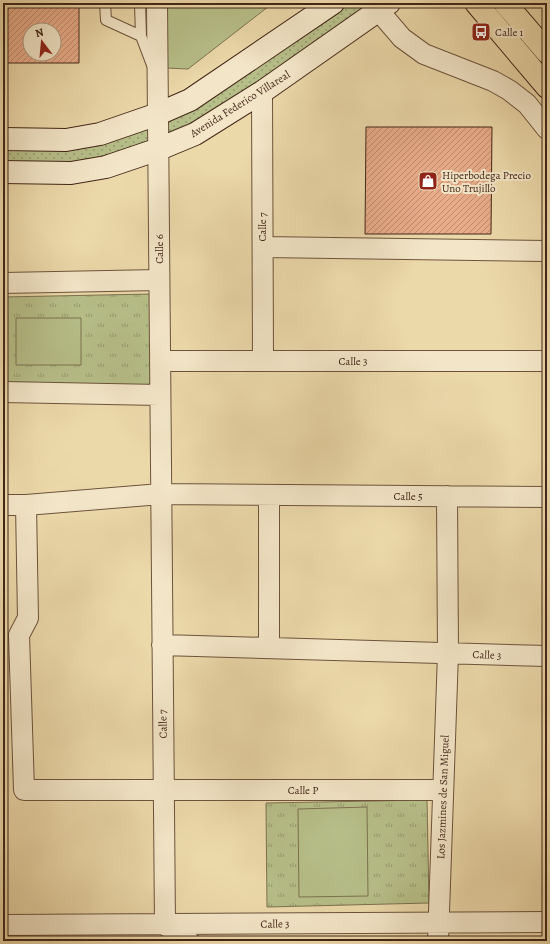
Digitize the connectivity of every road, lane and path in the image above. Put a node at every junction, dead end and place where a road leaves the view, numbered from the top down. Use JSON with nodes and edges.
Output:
{"nodes":[{"id":1,"x":105,"y":3,"type":"edge"},
{"id":2,"x":140,"y":3,"type":"edge"},
{"id":3,"x":157,"y":3,"type":"edge"},
{"id":4,"x":333,"y":3,"type":"edge"},
{"id":5,"x":476,"y":3,"type":"edge"},
{"id":6,"x":505,"y":3,"type":"edge"},
{"id":7,"x":380,"y":6,"type":"edge"},
{"id":8,"x":141,"y":36,"type":"junction"},
{"id":9,"x":547,"y":52,"type":"edge"},
{"id":10,"x":158,"y":79,"type":"junction"},
{"id":11,"x":547,"y":87,"type":"edge"},
{"id":12,"x":262,"y":92,"type":"junction"},
{"id":13,"x":158,"y":114,"type":"junction"},
{"id":14,"x":547,"y":129,"type":"edge"},
{"id":15,"x":3,"y":139,"type":"edge"},
{"id":16,"x":159,"y":149,"type":"junction"},
{"id":17,"x":3,"y":172,"type":"edge"},
{"id":18,"x":262,"y":247,"type":"junction"},
{"id":19,"x":547,"y":251,"type":"edge"},
{"id":20,"x":159,"y":280,"type":"junction"},
{"id":21,"x":3,"y":283,"type":"edge"},
{"id":22,"x":262,"y":361,"type":"junction"},
{"id":23,"x":547,"y":361,"type":"edge"},
{"id":24,"x":160,"y":362,"type":"junction"},
{"id":25,"x":3,"y":392,"type":"edge"},
{"id":26,"x":160,"y":395,"type":"junction"},
{"id":27,"x":161,"y":494,"type":"junction"},
{"id":28,"x":269,"y":495,"type":"junction"},
{"id":29,"x":447,"y":496,"type":"junction"},
{"id":30,"x":547,"y":497,"type":"edge"},
{"id":31,"x":3,"y":505,"type":"edge"},
{"id":32,"x":26,"y":505,"type":"junction"},
{"id":33,"x":162,"y":645,"type":"junction"},
{"id":34,"x":269,"y":648,"type":"junction"},
{"id":35,"x":448,"y":654,"type":"junction"},
{"id":36,"x":547,"y":656,"type":"edge"},
{"id":37,"x":164,"y":789,"type":"junction"},
{"id":38,"x":443,"y":790,"type":"junction"},
{"id":39,"x":547,"y":922,"type":"edge"},
{"id":40,"x":3,"y":925,"type":"edge"},
{"id":41,"x":165,"y":925,"type":"junction"},
{"id":42,"x":438,"y":932,"type":"edge"},
{"id":43,"x":189,"y":941,"type":"edge"}],
"edges":[{"from":1,"to":8,"type":"lane"},
{"from":2,"to":8,"type":"lane"},
{"from":3,"to":10,"type":"street","name":"Calle 6"},
{"from":4,"to":13,"type":"main road"},
{"from":5,"to":11,"type":"highway"},
{"from":6,"to":9,"type":"highway"},
{"from":7,"to":12,"type":"main road","name":"Avenida Federico Villareal"},
{"from":7,"to":14,"type":"street"},
{"from":8,"to":10,"type":"lane"},
{"from":10,"to":13,"type":"street","name":"Calle 6"},
{"from":12,"to":16,"type":"main road","name":"Avenida Federico Villareal"},
{"from":12,"to":18,"type":"street","name":"Calle 7"},
{"from":13,"to":15,"type":"main road"},
{"from":13,"to":16,"type":"street","name":"Calle 6"},
{"from":16,"to":17,"type":"main road","name":"Avenida Federico Villareal"},
{"from":16,"to":20,"type":"street","name":"Calle 6"},
{"from":18,"to":19,"type":"street"},
{"from":18,"to":22,"type":"street","name":"Calle 7"},
{"from":20,"to":21,"type":"street"},
{"from":20,"to":24,"type":"street","name":"Calle 6"},
{"from":22,"to":23,"type":"street","name":"Calle 3"},
{"from":22,"to":24,"type":"street","name":"Calle 3"},
{"from":24,"to":26,"type":"street","name":"Calle 6"},
{"from":25,"to":26,"type":"street"},
{"from":26,"to":27,"type":"street","name":"Calle 6"},
{"from":27,"to":28,"type":"street","name":"Calle 5"},
{"from":27,"to":32,"type":"street","name":"Calle 5"},
{"from":27,"to":33,"type":"street","name":"Calle 7"},
{"from":28,"to":29,"type":"street","name":"Calle 5"},
{"from":28,"to":34,"type":"street"},
{"from":29,"to":30,"type":"street","name":"Calle 5"},
{"from":29,"to":35,"type":"street"},
{"from":31,"to":32,"type":"street","name":"Calle 5"},
{"from":32,"to":37,"type":"street","name":"Calle P"},
{"from":33,"to":34,"type":"street","name":"Calle 3"},
{"from":33,"to":37,"type":"street","name":"Calle 7"},
{"from":34,"to":35,"type":"street","name":"Calle 3"},
{"from":35,"to":36,"type":"street","name":"Calle 3"},
{"from":35,"to":38,"type":"street","name":"Los Jazmines de San Miguel"},
{"from":37,"to":38,"type":"street","name":"Calle P"},
{"from":37,"to":41,"type":"street","name":"Calle 7"},
{"from":38,"to":42,"type":"street","name":"Los Jazmines de San Miguel"},
{"from":39,"to":42,"type":"street","name":"Calle 3"},
{"from":40,"to":41,"type":"street","name":"Calle 3"},
{"from":41,"to":42,"type":"street","name":"Calle 3"},
{"from":41,"to":43,"type":"street"}]}
